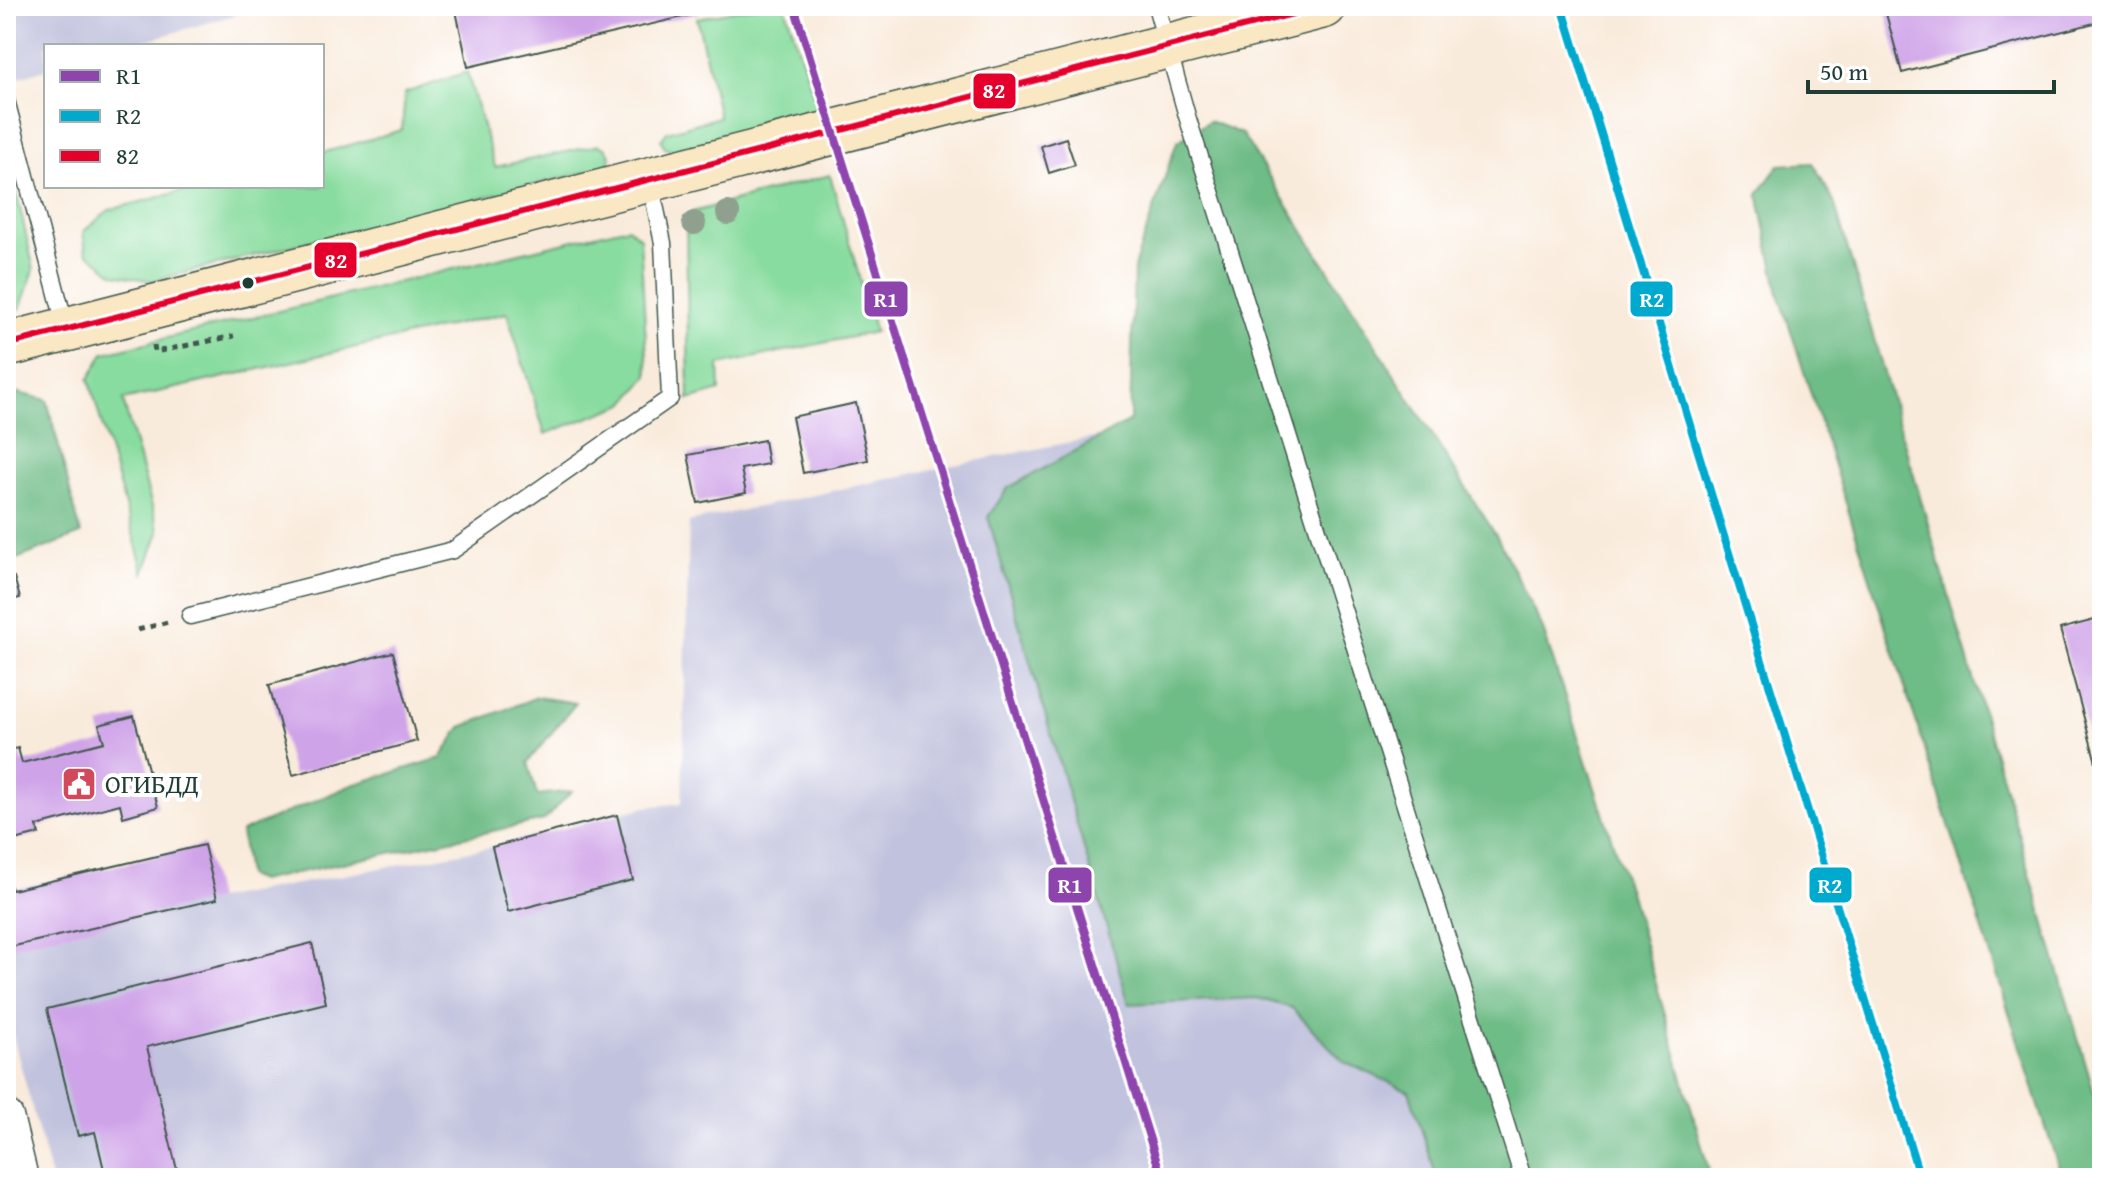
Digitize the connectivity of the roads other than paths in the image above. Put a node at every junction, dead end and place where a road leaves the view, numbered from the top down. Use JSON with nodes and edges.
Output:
{"nodes":[{"id":1,"x":1324,"y":6,"type":"edge"},
{"id":2,"x":1161,"y":26,"type":"edge"},
{"id":3,"x":6,"y":100,"type":"edge"},
{"id":4,"x":10,"y":143,"type":"edge"},
{"id":5,"x":649,"y":180,"type":"junction"},
{"id":6,"x":66,"y":330,"type":"junction"},
{"id":7,"x":6,"y":345,"type":"edge"},
{"id":8,"x":190,"y":616,"type":"dead end"},
{"id":9,"x":6,"y":1117,"type":"edge"},
{"id":10,"x":21,"y":1178,"type":"edge"},
{"id":11,"x":1523,"y":1178,"type":"edge"}],
"edges":[{"from":1,"to":2,"type":"main road"},
{"from":2,"to":5,"type":"main road"},
{"from":2,"to":11,"type":"lane"},
{"from":3,"to":4,"type":"lane"},
{"from":4,"to":6,"type":"lane"},
{"from":5,"to":6,"type":"main road"},
{"from":5,"to":8,"type":"lane"},
{"from":6,"to":7,"type":"main road"},
{"from":9,"to":10,"type":"street"}]}
